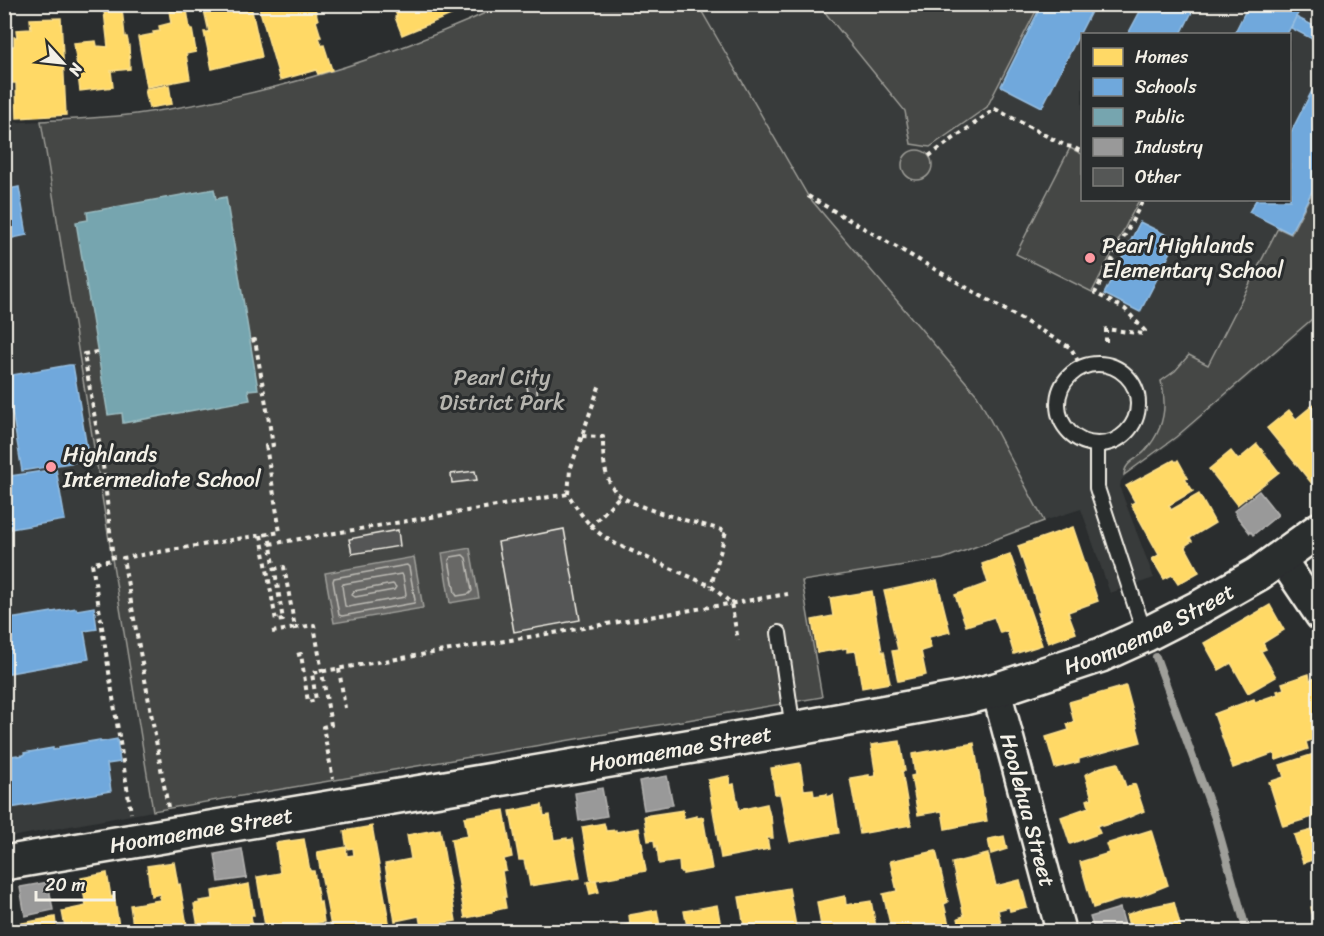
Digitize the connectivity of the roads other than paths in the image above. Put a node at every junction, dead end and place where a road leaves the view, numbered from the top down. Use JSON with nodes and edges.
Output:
{"nodes":[{"id":1,"x":1096,"y":445,"type":"junction"},
{"id":2,"x":1320,"y":529,"type":"edge"},
{"id":3,"x":1281,"y":558,"type":"junction"},
{"id":4,"x":1320,"y":616,"type":"edge"},
{"id":5,"x":779,"y":633,"type":"dead end"},
{"id":6,"x":1145,"y":635,"type":"junction"},
{"id":7,"x":996,"y":690,"type":"junction"},
{"id":8,"x":793,"y":729,"type":"junction"},
{"id":9,"x":4,"y":863,"type":"edge"},
{"id":10,"x":1061,"y":932,"type":"edge"}],
"edges":[{"from":1,"to":1,"type":"lane"},
{"from":1,"to":6,"type":"lane"},
{"from":2,"to":3,"type":"street","name":"Hoomaemae Street"},
{"from":3,"to":4,"type":"street"},
{"from":3,"to":6,"type":"street","name":"Hoomaemae Street"},
{"from":5,"to":8,"type":"lane"},
{"from":6,"to":7,"type":"street","name":"Hoomaemae Street"},
{"from":7,"to":8,"type":"street","name":"Hoomaemae Street"},
{"from":7,"to":10,"type":"street","name":"Hoolehua Street"},
{"from":8,"to":9,"type":"street","name":"Hoomaemae Street"}]}
